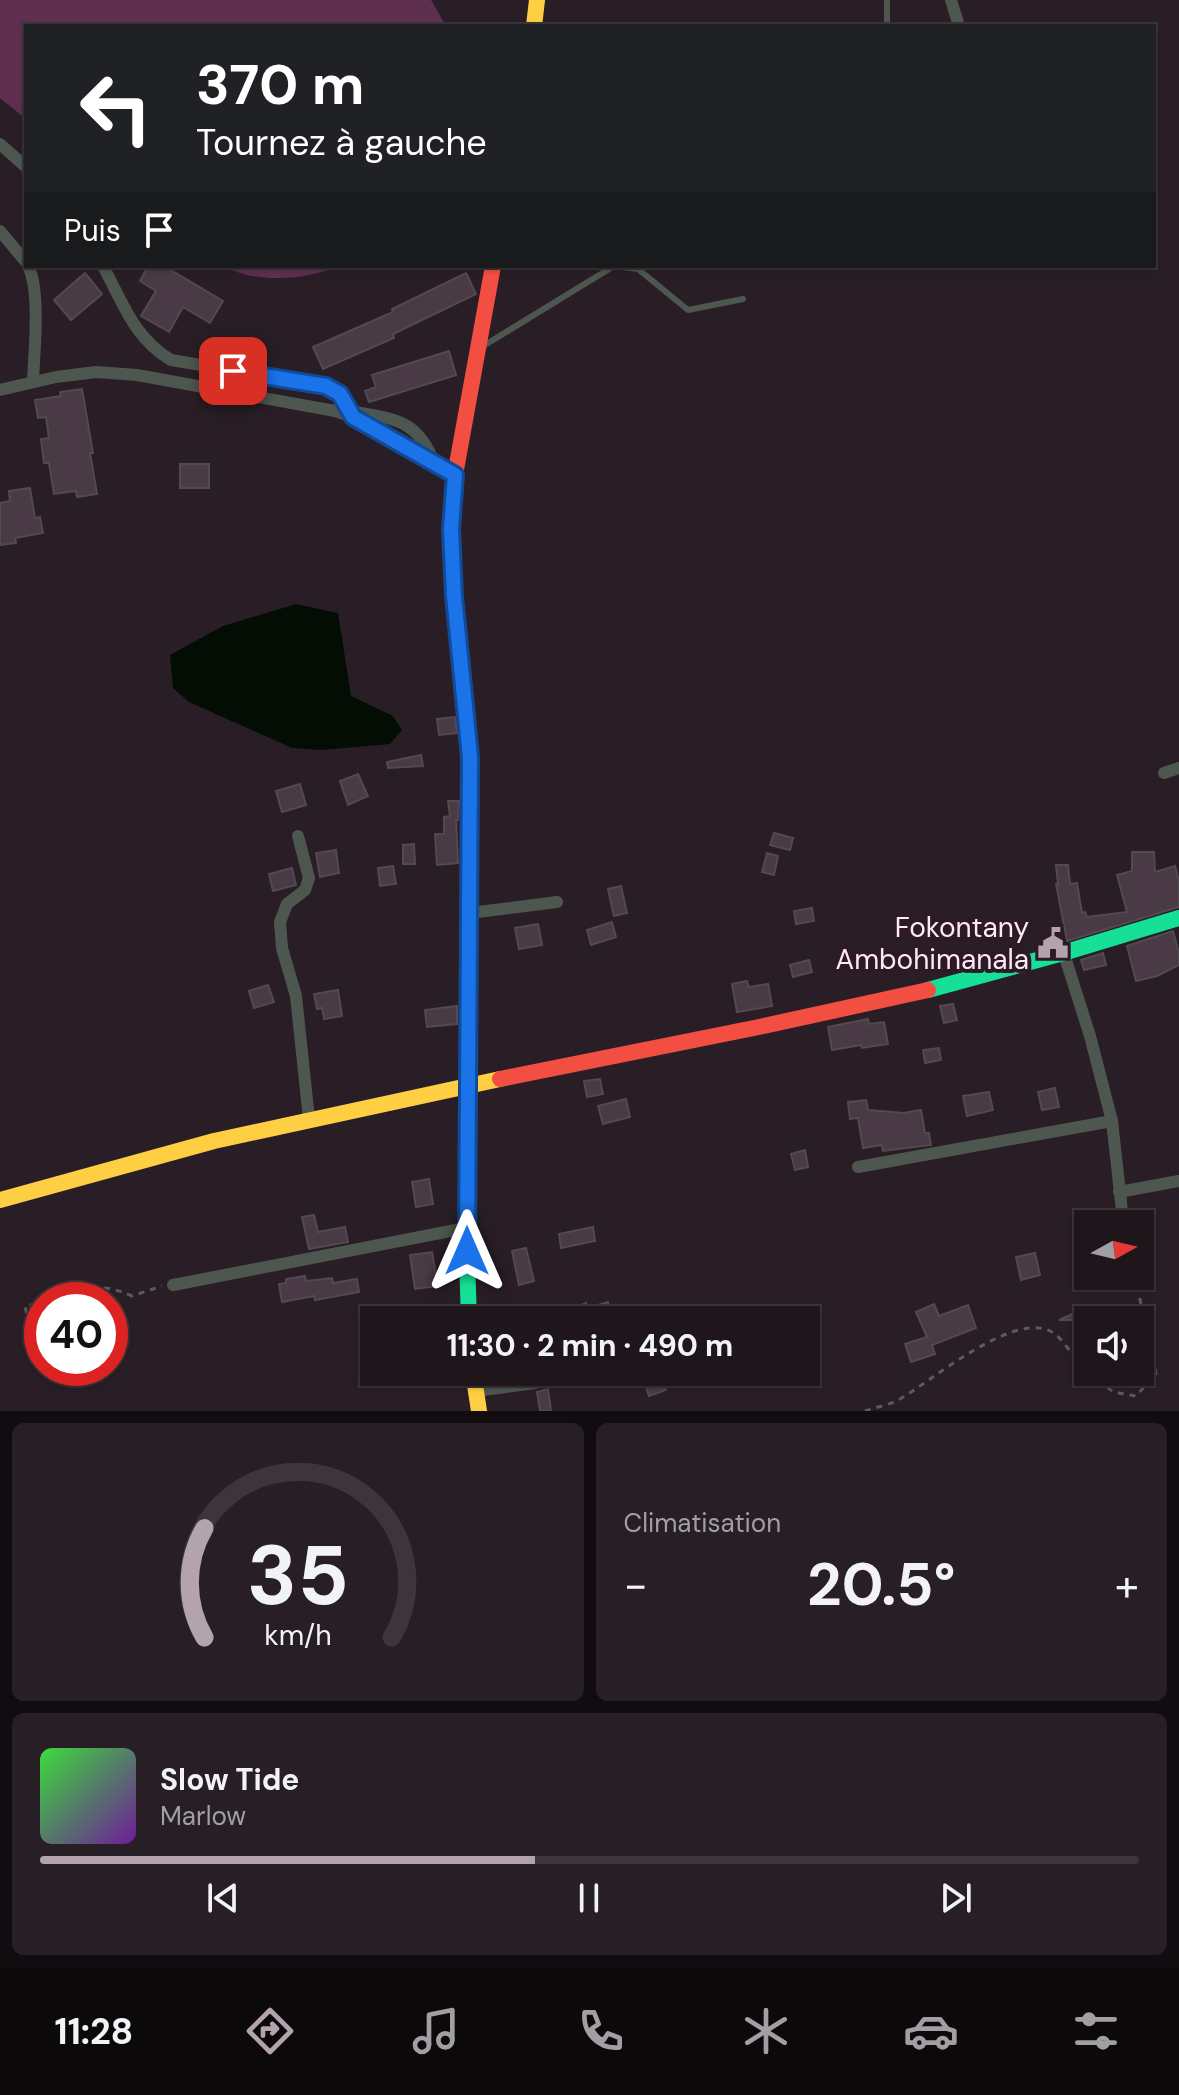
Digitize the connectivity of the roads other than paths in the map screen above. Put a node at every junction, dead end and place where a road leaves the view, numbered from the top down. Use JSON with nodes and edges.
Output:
{"nodes":[{"id":1,"x":537,"y":0,"type":"edge"},
{"id":2,"x":887,"y":0,"type":"edge"},
{"id":3,"x":951,"y":0,"type":"edge"},
{"id":4,"x":534,"y":24,"type":"edge"},
{"id":5,"x":887,"y":24,"type":"edge"},
{"id":6,"x":958,"y":24,"type":"edge"},
{"id":7,"x":0,"y":144,"type":"edge"},
{"id":8,"x":24,"y":165,"type":"edge"},
{"id":9,"x":0,"y":231,"type":"edge"},
{"id":10,"x":24,"y":260,"type":"edge"},
{"id":11,"x":29,"y":268,"type":"edge"},
{"id":12,"x":104,"y":268,"type":"edge"},
{"id":13,"x":493,"y":268,"type":"edge"},
{"id":14,"x":611,"y":268,"type":"edge"},
{"id":15,"x":630,"y":268,"type":"edge"},
{"id":16,"x":743,"y":299,"type":"dead end"},
{"id":17,"x":477,"y":349,"type":"junction"},
{"id":18,"x":33,"y":382,"type":"junction"},
{"id":19,"x":0,"y":390,"type":"edge"},
{"id":20,"x":352,"y":414,"type":"junction"},
{"id":21,"x":435,"y":465,"type":"junction"},
{"id":22,"x":455,"y":475,"type":"junction"},
{"id":23,"x":1179,"y":768,"type":"edge"},
{"id":24,"x":1164,"y":773,"type":"dead end"},
{"id":25,"x":298,"y":836,"type":"dead end"},
{"id":26,"x":557,"y":902,"type":"dead end"},
{"id":27,"x":470,"y":913,"type":"junction"},
{"id":28,"x":1179,"y":918,"type":"edge"},
{"id":29,"x":1064,"y":954,"type":"junction"},
{"id":30,"x":469,"y":1084,"type":"junction"},
{"id":31,"x":309,"y":1119,"type":"junction"},
{"id":32,"x":1112,"y":1121,"type":"junction"},
{"id":33,"x":858,"y":1167,"type":"dead end"},
{"id":34,"x":1179,"y":1181,"type":"edge"},
{"id":35,"x":1119,"y":1192,"type":"junction"},
{"id":36,"x":0,"y":1200,"type":"edge"},
{"id":37,"x":1122,"y":1210,"type":"edge"},
{"id":38,"x":466,"y":1228,"type":"junction"},
{"id":39,"x":173,"y":1285,"type":"road end"},
{"id":40,"x":469,"y":1306,"type":"edge"},
{"id":41,"x":475,"y":1386,"type":"edge"},
{"id":42,"x":513,"y":1386,"type":"edge"},
{"id":43,"x":476,"y":1391,"type":"junction"},
{"id":44,"x":479,"y":1411,"type":"edge"}],
"edges":[{"from":1,"to":4,"type":"street"},
{"from":2,"to":5,"type":"lane"},
{"from":3,"to":6,"type":"street"},
{"from":7,"to":8,"type":"street"},
{"from":9,"to":10,"type":"street"},
{"from":11,"to":18,"type":"street"},
{"from":12,"to":20,"type":"street"},
{"from":13,"to":17,"type":"street"},
{"from":14,"to":17,"type":"lane"},
{"from":15,"to":16,"type":"lane"},
{"from":17,"to":22,"type":"street"},
{"from":18,"to":19,"type":"street"},
{"from":18,"to":20,"type":"street"},
{"from":20,"to":21,"type":"street"},
{"from":20,"to":21,"type":"street"},
{"from":21,"to":22,"type":"street"},
{"from":22,"to":27,"type":"street"},
{"from":23,"to":24,"type":"street"},
{"from":25,"to":31,"type":"street"},
{"from":26,"to":27,"type":"street"},
{"from":27,"to":30,"type":"street"},
{"from":28,"to":29,"type":"street"},
{"from":29,"to":30,"type":"street"},
{"from":29,"to":32,"type":"street"},
{"from":30,"to":31,"type":"street"},
{"from":30,"to":38,"type":"street"},
{"from":31,"to":36,"type":"street"},
{"from":32,"to":33,"type":"street"},
{"from":32,"to":35,"type":"street"},
{"from":34,"to":35,"type":"street"},
{"from":35,"to":37,"type":"street"},
{"from":38,"to":39,"type":"street"},
{"from":38,"to":40,"type":"street"},
{"from":41,"to":43,"type":"street"},
{"from":42,"to":43,"type":"street"},
{"from":43,"to":44,"type":"street"}]}
